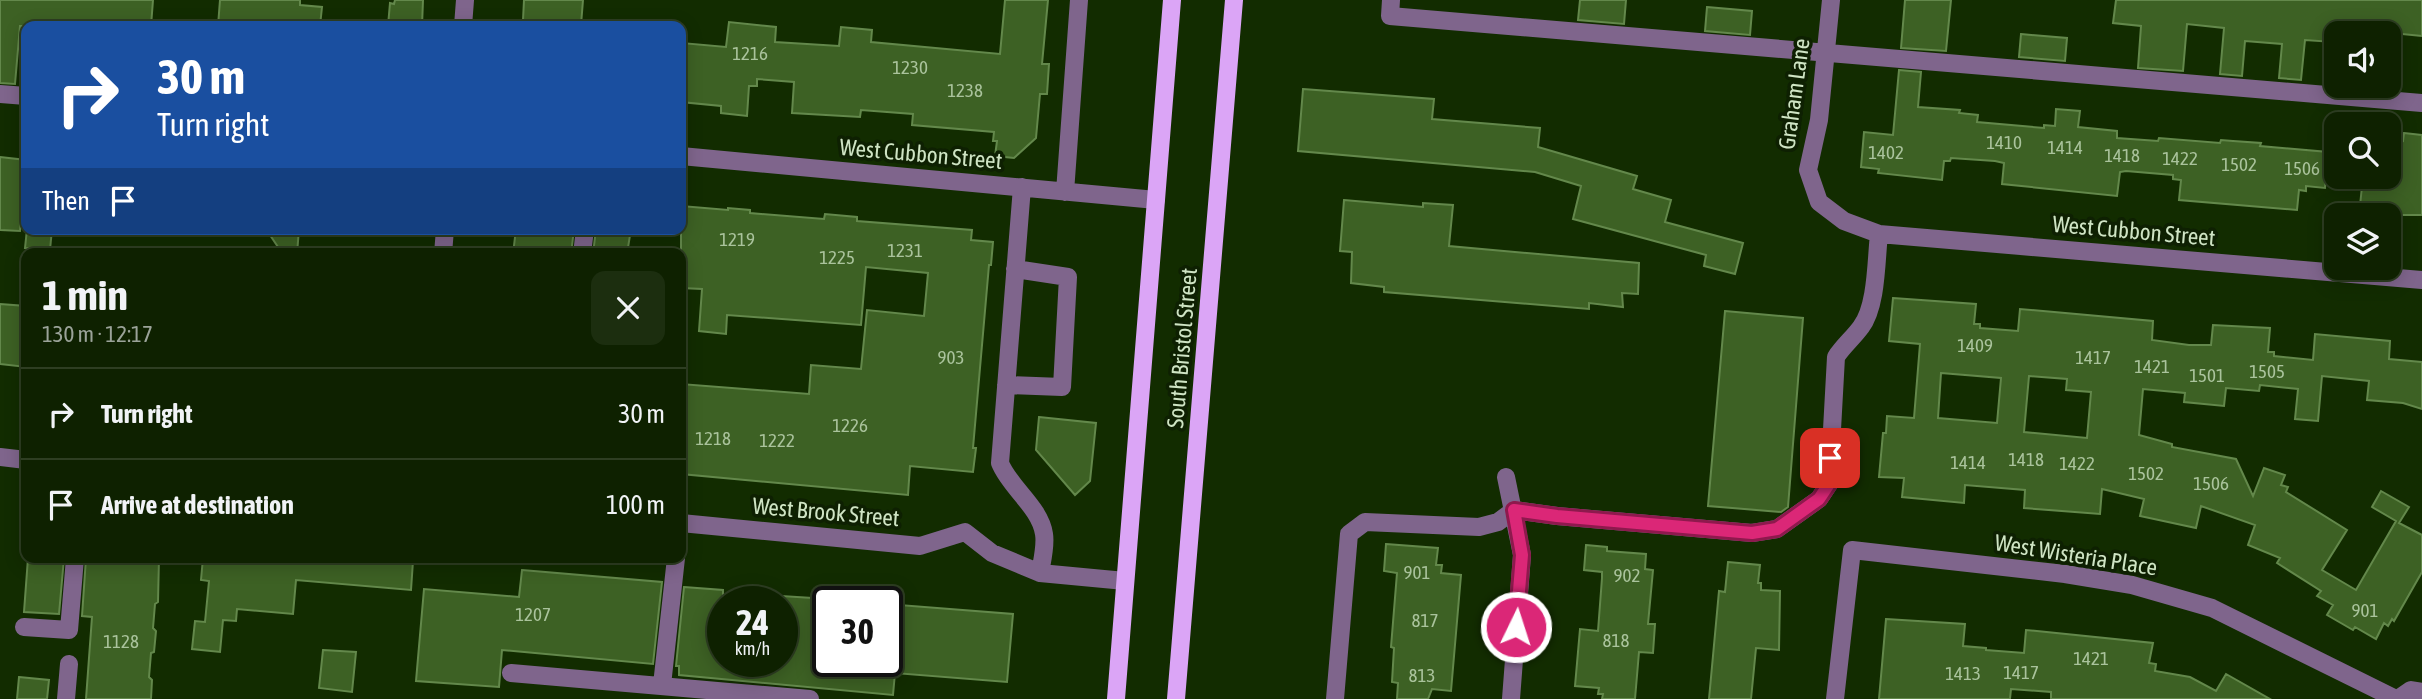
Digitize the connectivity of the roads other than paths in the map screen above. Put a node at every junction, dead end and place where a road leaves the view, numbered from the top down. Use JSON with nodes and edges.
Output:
{"nodes":[{"id":1,"x":465,"y":0,"type":"edge"},
{"id":2,"x":1079,"y":0,"type":"edge"},
{"id":3,"x":1172,"y":0,"type":"edge"},
{"id":4,"x":1234,"y":0,"type":"edge"},
{"id":5,"x":1391,"y":0,"type":"edge"},
{"id":6,"x":1831,"y":0,"type":"edge"},
{"id":7,"x":463,"y":21,"type":"edge"},
{"id":8,"x":1826,"y":52,"type":"junction"},
{"id":9,"x":0,"y":94,"type":"edge"},
{"id":10,"x":21,"y":96,"type":"edge"},
{"id":11,"x":2422,"y":103,"type":"edge"},
{"id":12,"x":686,"y":156,"type":"edge"},
{"id":13,"x":1021,"y":187,"type":"junction"},
{"id":14,"x":1065,"y":192,"type":"junction"},
{"id":15,"x":1156,"y":200,"type":"junction"},
{"id":16,"x":1844,"y":221,"type":"joint"},
{"id":17,"x":1879,"y":234,"type":"junction"},
{"id":18,"x":1015,"y":270,"type":"junction"},
{"id":19,"x":2422,"y":280,"type":"edge"},
{"id":20,"x":1006,"y":385,"type":"junction"},
{"id":21,"x":0,"y":457,"type":"edge"},
{"id":22,"x":21,"y":459,"type":"edge"},
{"id":23,"x":1506,"y":478,"type":"dead end"},
{"id":24,"x":1514,"y":510,"type":"junction"},
{"id":25,"x":686,"y":523,"type":"edge"},
{"id":26,"x":75,"y":563,"type":"edge"},
{"id":27,"x":675,"y":563,"type":"edge"},
{"id":28,"x":1040,"y":573,"type":"junction"},
{"id":29,"x":1125,"y":581,"type":"junction"},
{"id":30,"x":24,"y":627,"type":"dead end"},
{"id":31,"x":69,"y":664,"type":"dead end"},
{"id":32,"x":511,"y":673,"type":"dead end"},
{"id":33,"x":662,"y":685,"type":"junction"},
{"id":34,"x":2422,"y":692,"type":"edge"},
{"id":35,"x":66,"y":699,"type":"edge"},
{"id":36,"x":810,"y":699,"type":"edge"},
{"id":37,"x":1116,"y":699,"type":"edge"},
{"id":38,"x":1176,"y":699,"type":"edge"},
{"id":39,"x":1335,"y":699,"type":"edge"},
{"id":40,"x":1511,"y":699,"type":"edge"},
{"id":41,"x":1835,"y":699,"type":"edge"},
{"id":42,"x":2397,"y":699,"type":"edge"}],
"edges":[{"from":1,"to":7,"type":"street"},
{"from":2,"to":14,"type":"street"},
{"from":3,"to":15,"type":"main road","name":"South Bristol Street"},
{"from":4,"to":38,"type":"main road","name":"South Bristol Street"},
{"from":5,"to":8,"type":"street"},
{"from":6,"to":8,"type":"street","name":"Graham Lane"},
{"from":8,"to":11,"type":"street"},
{"from":8,"to":16,"type":"street","name":"Graham Lane"},
{"from":9,"to":10,"type":"street"},
{"from":12,"to":13,"type":"street","name":"West Cubbon Street"},
{"from":13,"to":14,"type":"street","name":"West Cubbon Street"},
{"from":13,"to":18,"type":"street"},
{"from":14,"to":15,"type":"street","name":"West Cubbon Street"},
{"from":15,"to":29,"type":"main road","name":"South Bristol Street"},
{"from":16,"to":17,"type":"street","name":"West Cubbon Street"},
{"from":17,"to":19,"type":"street","name":"West Cubbon Street"},
{"from":17,"to":24,"type":"street"},
{"from":18,"to":20,"type":"street"},
{"from":18,"to":20,"type":"street"},
{"from":20,"to":28,"type":"street"},
{"from":21,"to":22,"type":"street"},
{"from":23,"to":24,"type":"street"},
{"from":24,"to":39,"type":"street"},
{"from":24,"to":40,"type":"street"},
{"from":25,"to":28,"type":"street","name":"West Brook Street"},
{"from":26,"to":30,"type":"street"},
{"from":27,"to":33,"type":"street"},
{"from":28,"to":29,"type":"street"},
{"from":29,"to":37,"type":"main road","name":"South Bristol Street"},
{"from":31,"to":35,"type":"street"},
{"from":32,"to":33,"type":"street"},
{"from":33,"to":36,"type":"street"},
{"from":34,"to":42,"type":"street"},
{"from":41,"to":42,"type":"street","name":"West Wisteria Place"}]}
